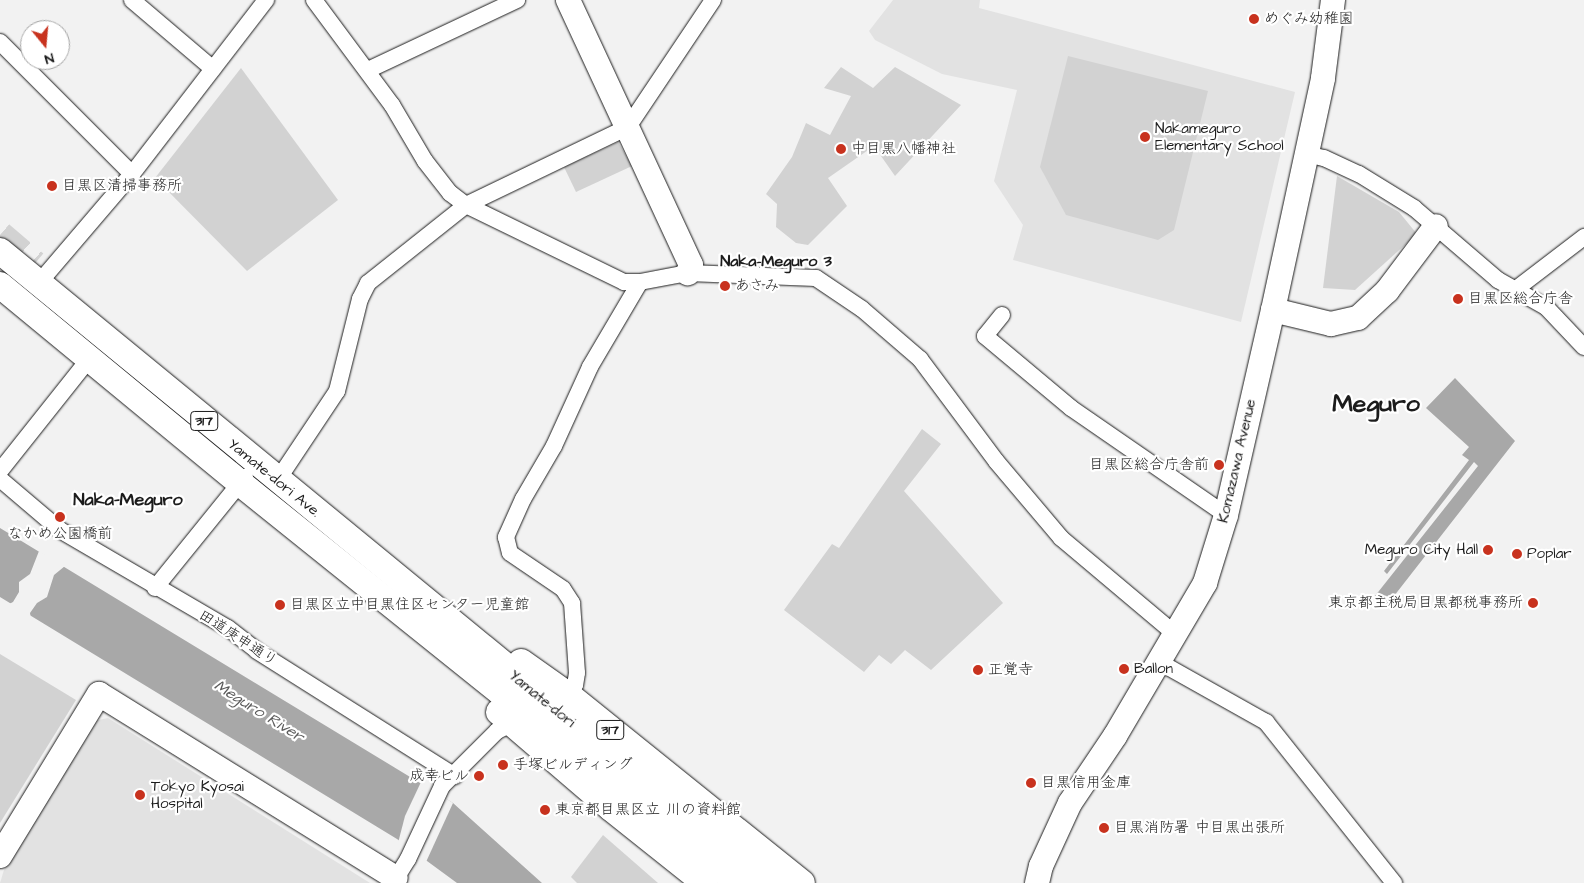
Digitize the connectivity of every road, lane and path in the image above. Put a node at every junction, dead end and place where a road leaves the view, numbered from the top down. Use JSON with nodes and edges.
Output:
{"nodes":[{"id":1,"x":132,"y":0,"type":"edge"},
{"id":2,"x":266,"y":0,"type":"edge"},
{"id":3,"x":314,"y":0,"type":"edge"},
{"id":4,"x":518,"y":0,"type":"edge"},
{"id":5,"x":568,"y":0,"type":"edge"},
{"id":6,"x":713,"y":0,"type":"edge"},
{"id":7,"x":1332,"y":0,"type":"edge"},
{"id":8,"x":0,"y":42,"type":"edge"},
{"id":9,"x":213,"y":69,"type":"junction"},
{"id":10,"x":368,"y":70,"type":"junction"},
{"id":11,"x":628,"y":127,"type":"junction"},
{"id":12,"x":1306,"y":154,"type":"junction"},
{"id":13,"x":132,"y":174,"type":"junction"},
{"id":14,"x":466,"y":205,"type":"junction"},
{"id":15,"x":1436,"y":226,"type":"junction"},
{"id":16,"x":1584,"y":237,"type":"edge"},
{"id":17,"x":0,"y":251,"type":"edge"},
{"id":18,"x":688,"y":273,"type":"junction"},
{"id":19,"x":38,"y":284,"type":"junction"},
{"id":20,"x":0,"y":285,"type":"edge"},
{"id":21,"x":637,"y":285,"type":"junction"},
{"id":22,"x":1516,"y":289,"type":"junction"},
{"id":23,"x":1273,"y":310,"type":"junction"},
{"id":24,"x":1002,"y":315,"type":"dead end"},
{"id":25,"x":1584,"y":347,"type":"edge"},
{"id":26,"x":89,"y":359,"type":"junction"},
{"id":27,"x":0,"y":471,"type":"edge"},
{"id":28,"x":248,"y":473,"type":"junction"},
{"id":29,"x":0,"y":479,"type":"edge"},
{"id":30,"x":277,"y":481,"type":"junction"},
{"id":31,"x":1226,"y":514,"type":"junction"},
{"id":32,"x":155,"y":588,"type":"junction"},
{"id":33,"x":401,"y":597,"type":"junction"},
{"id":34,"x":1175,"y":634,"type":"junction"},
{"id":35,"x":1159,"y":662,"type":"junction"},
{"id":36,"x":568,"y":696,"type":"junction"},
{"id":37,"x":516,"y":730,"type":"junction"},
{"id":38,"x":455,"y":776,"type":"junction"},
{"id":39,"x":0,"y":856,"type":"edge"},
{"id":40,"x":400,"y":876,"type":"edge"},
{"id":41,"x":705,"y":883,"type":"edge"},
{"id":42,"x":738,"y":883,"type":"edge"},
{"id":43,"x":770,"y":883,"type":"edge"},
{"id":44,"x":802,"y":883,"type":"edge"},
{"id":45,"x":1037,"y":883,"type":"edge"},
{"id":46,"x":1394,"y":883,"type":"edge"}],
"edges":[{"from":1,"to":9,"type":"street"},
{"from":2,"to":9,"type":"street"},
{"from":3,"to":10,"type":"street"},
{"from":4,"to":10,"type":"street"},
{"from":5,"to":11,"type":"street"},
{"from":6,"to":11,"type":"street"},
{"from":7,"to":12,"type":"street","name":"Komazawa Avenue"},
{"from":8,"to":13,"type":"street"},
{"from":9,"to":13,"type":"street"},
{"from":10,"to":14,"type":"street"},
{"from":11,"to":14,"type":"street"},
{"from":11,"to":18,"type":"street"},
{"from":12,"to":15,"type":"street"},
{"from":12,"to":23,"type":"street","name":"Komazawa Avenue"},
{"from":13,"to":19,"type":"street"},
{"from":14,"to":21,"type":"street"},
{"from":14,"to":30,"type":"street"},
{"from":15,"to":22,"type":"street"},
{"from":15,"to":23,"type":"street"},
{"from":16,"to":22,"type":"street"},
{"from":17,"to":19,"type":"main road","name":"Yamate-dori Ave.","number":"317"},
{"from":18,"to":21,"type":"street"},
{"from":18,"to":34,"type":"street"},
{"from":19,"to":28,"type":"main road","name":"Yamate-dori Ave.","number":"317"},
{"from":20,"to":26,"type":"main road","name":"Yamate-dori Ave.","number":"317"},
{"from":21,"to":36,"type":"street"},
{"from":22,"to":25,"type":"street"},
{"from":23,"to":31,"type":"street","name":"Komazawa Avenue"},
{"from":24,"to":31,"type":"street"},
{"from":26,"to":27,"type":"street"},
{"from":26,"to":28,"type":"main road","name":"Yamate-dori Ave.","number":"317"},
{"from":28,"to":30,"type":"main road","name":"Yamate-dori Ave.","number":"317"},
{"from":28,"to":32,"type":"street"},
{"from":28,"to":33,"type":"main road","name":"Yamate-dori Ave.","number":"317"},
{"from":29,"to":32,"type":"street","name":"田道庚申通り"},
{"from":30,"to":33,"type":"main road","name":"Yamate-dori Ave.","number":"317"},
{"from":31,"to":34,"type":"street","name":"Komazawa Avenue"},
{"from":32,"to":38,"type":"street","name":"田道庚申通り"},
{"from":33,"to":36,"type":"main road","number":"317"},
{"from":33,"to":37,"type":"main road","number":"317"},
{"from":33,"to":42,"type":"main road","name":"Yamate-dori","number":"317"},
{"from":33,"to":43,"type":"main road","name":"Yamate-dori","number":"317"},
{"from":34,"to":35,"type":"street","name":"Komazawa Avenue"},
{"from":35,"to":45,"type":"street","name":"Komazawa Avenue"},
{"from":35,"to":46,"type":"street"},
{"from":36,"to":44,"type":"main road","number":"317"},
{"from":37,"to":38,"type":"street"},
{"from":37,"to":41,"type":"main road","number":"317"},
{"from":38,"to":40,"type":"street"},
{"from":39,"to":40,"type":"street"}]}
